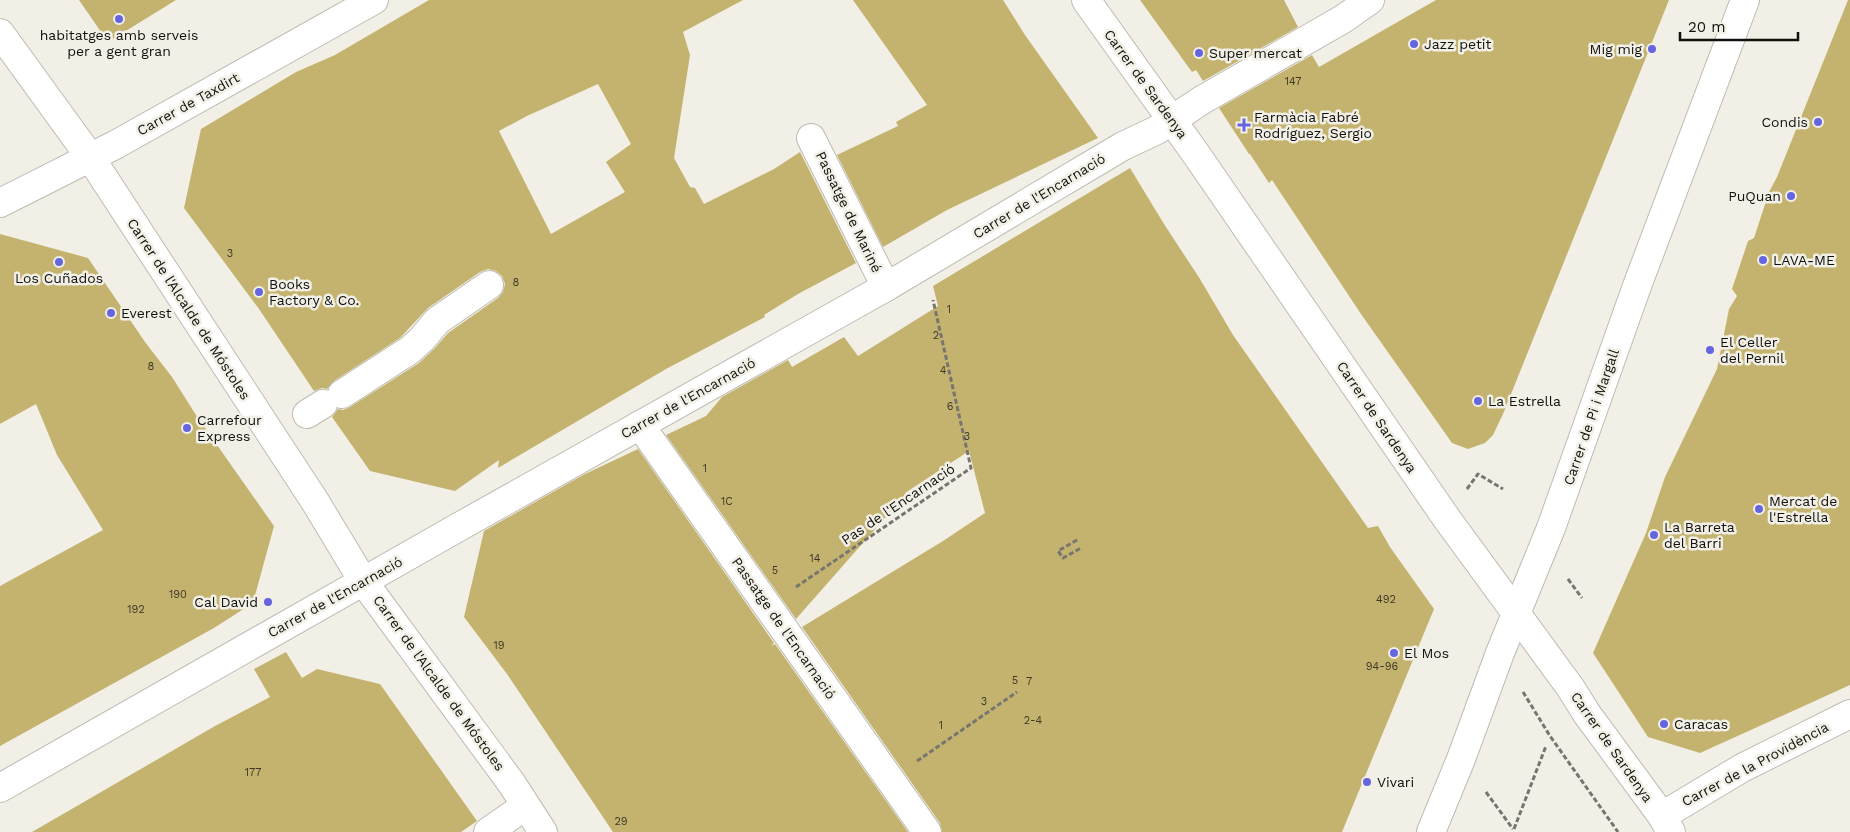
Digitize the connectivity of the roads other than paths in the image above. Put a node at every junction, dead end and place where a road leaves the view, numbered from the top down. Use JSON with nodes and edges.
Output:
{"nodes":[{"id":1,"x":374,"y":0,"type":"edge"},
{"id":2,"x":1086,"y":0,"type":"edge"},
{"id":3,"x":1370,"y":0,"type":"edge"},
{"id":4,"x":1745,"y":0,"type":"edge"},
{"id":5,"x":0,"y":33,"type":"edge"},
{"id":6,"x":1172,"y":120,"type":"junction"},
{"id":7,"x":811,"y":138,"type":"dead end"},
{"id":8,"x":90,"y":157,"type":"junction"},
{"id":9,"x":0,"y":203,"type":"edge"},
{"id":10,"x":489,"y":285,"type":"dead end"},
{"id":11,"x":886,"y":287,"type":"junction"},
{"id":12,"x":324,"y":404,"type":"dead end"},
{"id":13,"x":640,"y":425,"type":"junction"},
{"id":14,"x":363,"y":581,"type":"junction"},
{"id":15,"x":1516,"y":614,"type":"junction"},
{"id":16,"x":1850,"y":714,"type":"edge"},
{"id":17,"x":0,"y":788,"type":"edge"},
{"id":18,"x":525,"y":806,"type":"junction"},
{"id":19,"x":1666,"y":824,"type":"edge"},
{"id":20,"x":488,"y":832,"type":"edge"},
{"id":21,"x":543,"y":832,"type":"edge"},
{"id":22,"x":927,"y":832,"type":"edge"},
{"id":23,"x":1431,"y":832,"type":"edge"}],
"edges":[{"from":1,"to":8,"type":"street","name":"Carrer de Taxdirt"},
{"from":2,"to":6,"type":"street","name":"Carrer de Sardenya"},
{"from":3,"to":6,"type":"street","name":"Carrer de l'Encarnació"},
{"from":4,"to":15,"type":"street","name":"Carrer de Pi i Margall"},
{"from":5,"to":8,"type":"street","name":"Carrer de l'Alcalde de Móstoles"},
{"from":6,"to":11,"type":"street","name":"Carrer de l'Encarnació"},
{"from":6,"to":15,"type":"street","name":"Carrer de Sardenya"},
{"from":7,"to":11,"type":"street","name":"Passatge de Mariné"},
{"from":8,"to":9,"type":"street","name":"Carrer de Taxdirt"},
{"from":8,"to":14,"type":"street","name":"Carrer de l'Alcalde de Móstoles"},
{"from":10,"to":12,"type":"street"},
{"from":11,"to":13,"type":"street","name":"Carrer de l'Encarnació"},
{"from":13,"to":14,"type":"street","name":"Carrer de l'Encarnació"},
{"from":13,"to":22,"type":"street","name":"Passatge de l'Encarnació"},
{"from":14,"to":17,"type":"street","name":"Carrer de l'Encarnació"},
{"from":14,"to":18,"type":"street","name":"Carrer de l'Alcalde de Móstoles"},
{"from":15,"to":19,"type":"street","name":"Carrer de Sardenya"},
{"from":15,"to":23,"type":"street","name":"Carrer de Pi i Margall"},
{"from":16,"to":19,"type":"street","name":"Carrer de la Providència"},
{"from":18,"to":20,"type":"street"},
{"from":18,"to":21,"type":"street","name":"Carrer de l'Alcalde de Móstoles"}]}
